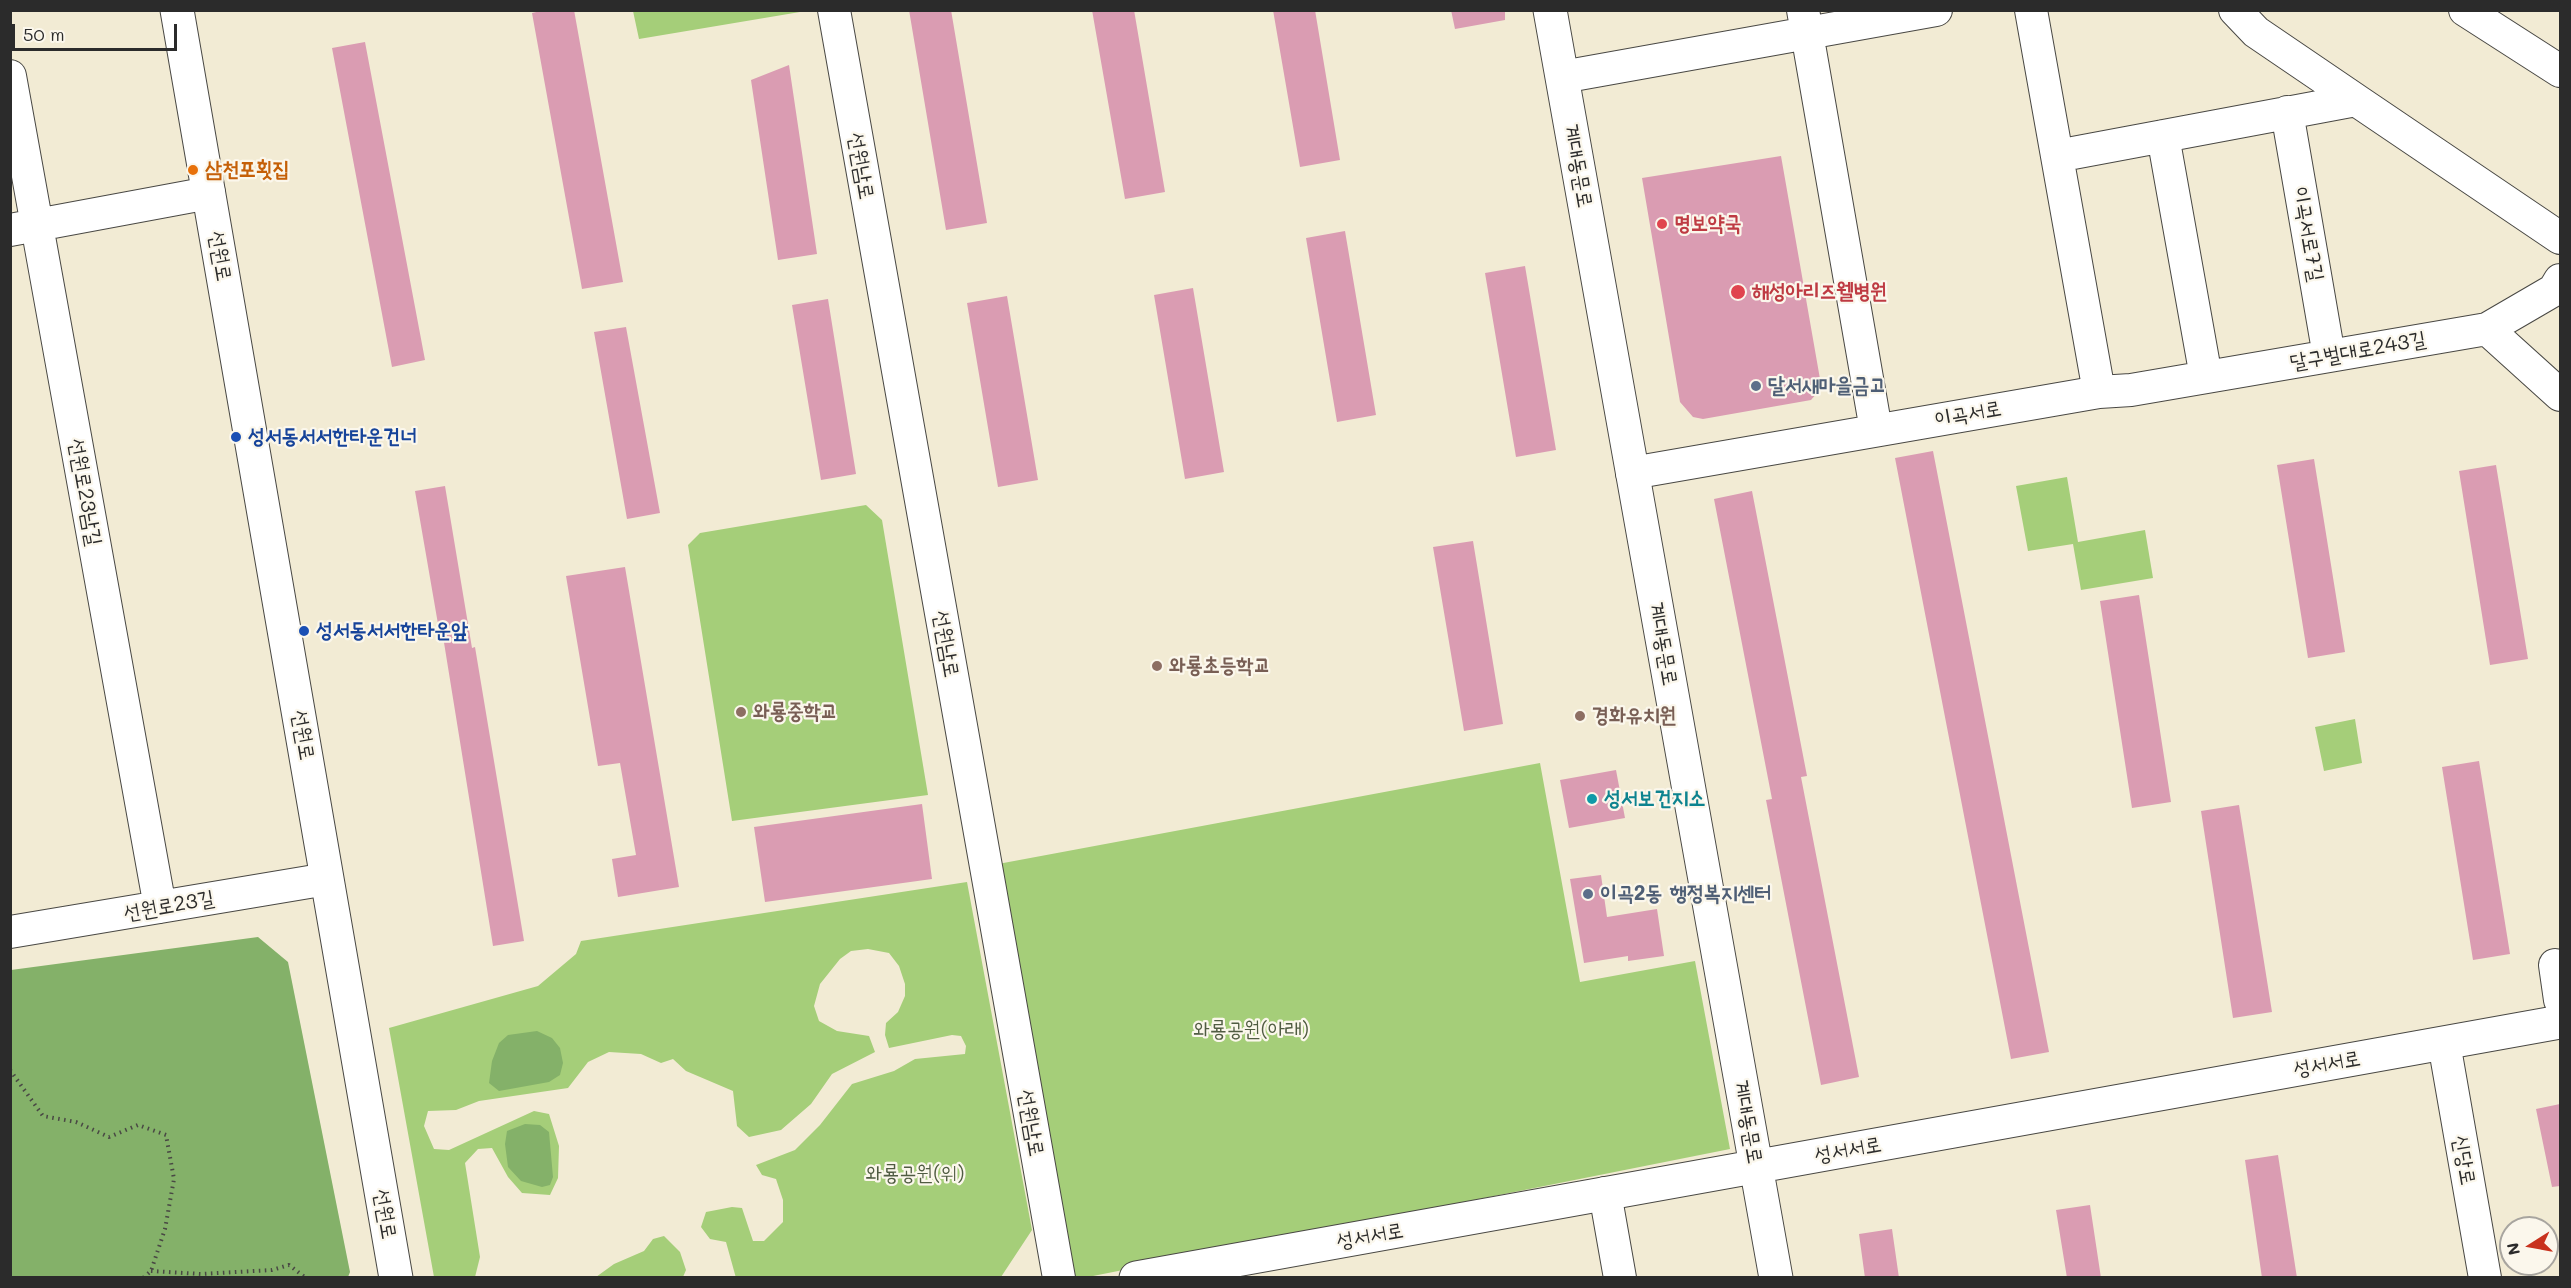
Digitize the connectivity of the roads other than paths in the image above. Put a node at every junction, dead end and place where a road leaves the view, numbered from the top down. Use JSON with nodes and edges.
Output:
{"nodes":[{"id":1,"x":177,"y":10,"type":"edge"},
{"id":2,"x":834,"y":10,"type":"edge"},
{"id":3,"x":1550,"y":10,"type":"edge"},
{"id":4,"x":1936,"y":10,"type":"edge"},
{"id":5,"x":2031,"y":10,"type":"edge"},
{"id":6,"x":2235,"y":10,"type":"edge"},
{"id":7,"x":2465,"y":10,"type":"edge"},
{"id":8,"x":1805,"y":22,"type":"edge"},
{"id":9,"x":2560,"y":70,"type":"edge"},
{"id":10,"x":10,"y":76,"type":"edge"},
{"id":11,"x":1562,"y":77,"type":"junction"},
{"id":12,"x":2356,"y":100,"type":"junction"},
{"id":13,"x":2287,"y":112,"type":"junction"},
{"id":14,"x":2163,"y":136,"type":"junction"},
{"id":15,"x":2057,"y":156,"type":"junction"},
{"id":16,"x":209,"y":193,"type":"junction"},
{"id":17,"x":24,"y":227,"type":"edge"},
{"id":18,"x":2560,"y":238,"type":"edge"},
{"id":19,"x":2560,"y":280,"type":"edge"},
{"id":20,"x":2487,"y":329,"type":"junction"},
{"id":21,"x":2330,"y":356,"type":"junction"},
{"id":22,"x":2206,"y":377,"type":"junction"},
{"id":23,"x":2131,"y":390,"type":"joint"},
{"id":24,"x":2099,"y":392,"type":"junction"},
{"id":25,"x":2560,"y":395,"type":"edge"},
{"id":26,"x":1876,"y":430,"type":"junction"},
{"id":27,"x":1632,"y":473,"type":"junction"},
{"id":28,"x":327,"y":879,"type":"junction"},
{"id":29,"x":160,"y":907,"type":"junction"},
{"id":30,"x":10,"y":932,"type":"edge"},
{"id":31,"x":2555,"y":965,"type":"dead end"},
{"id":32,"x":2560,"y":1000,"type":"edge"},
{"id":33,"x":2560,"y":1022,"type":"edge"},
{"id":34,"x":2444,"y":1043,"type":"junction"},
{"id":35,"x":1756,"y":1167,"type":"junction"},
{"id":36,"x":1605,"y":1193,"type":"junction"},
{"id":37,"x":396,"y":1278,"type":"edge"},
{"id":38,"x":1059,"y":1278,"type":"edge"},
{"id":39,"x":1136,"y":1278,"type":"edge"},
{"id":40,"x":1620,"y":1278,"type":"edge"},
{"id":41,"x":1776,"y":1278,"type":"edge"},
{"id":42,"x":2485,"y":1278,"type":"edge"}],
"edges":[{"from":1,"to":16,"type":"main road","name":"선원로"},
{"from":2,"to":38,"type":"street","name":"선원남로"},
{"from":3,"to":11,"type":"main road","name":"계대동문로"},
{"from":4,"to":8,"type":"street"},
{"from":5,"to":15,"type":"street"},
{"from":6,"to":12,"type":"street"},
{"from":7,"to":9,"type":"street"},
{"from":8,"to":11,"type":"street"},
{"from":8,"to":26,"type":"street"},
{"from":10,"to":17,"type":"street","name":"선원로23남길"},
{"from":11,"to":27,"type":"main road","name":"계대동문로"},
{"from":12,"to":13,"type":"street"},
{"from":12,"to":18,"type":"street"},
{"from":13,"to":14,"type":"street"},
{"from":13,"to":21,"type":"street","name":"이곡서로7길"},
{"from":14,"to":15,"type":"street"},
{"from":14,"to":22,"type":"street"},
{"from":15,"to":24,"type":"street"},
{"from":16,"to":17,"type":"street"},
{"from":16,"to":28,"type":"main road","name":"선원로"},
{"from":17,"to":29,"type":"street","name":"선원로23남길"},
{"from":19,"to":20,"type":"street"},
{"from":20,"to":21,"type":"street","name":"달구벌대로243길"},
{"from":20,"to":25,"type":"street"},
{"from":21,"to":22,"type":"street","name":"달구벌대로243길"},
{"from":22,"to":23,"type":"street","name":"달구벌대로243길"},
{"from":23,"to":24,"type":"street","name":"이곡서로"},
{"from":24,"to":26,"type":"street","name":"이곡서로"},
{"from":26,"to":27,"type":"street","name":"이곡서로"},
{"from":27,"to":35,"type":"main road","name":"계대동문로"},
{"from":28,"to":29,"type":"street","name":"선원로23길"},
{"from":28,"to":37,"type":"main road","name":"선원로"},
{"from":29,"to":30,"type":"street","name":"선원로23길"},
{"from":31,"to":32,"type":"street"},
{"from":33,"to":34,"type":"main road","name":"성서서로"},
{"from":34,"to":35,"type":"main road","name":"성서서로"},
{"from":34,"to":42,"type":"street","name":"신당로"},
{"from":35,"to":36,"type":"main road","name":"성서서로"},
{"from":35,"to":41,"type":"main road","name":"계대동문로"},
{"from":36,"to":39,"type":"main road","name":"성서서로"},
{"from":36,"to":40,"type":"street"}]}
